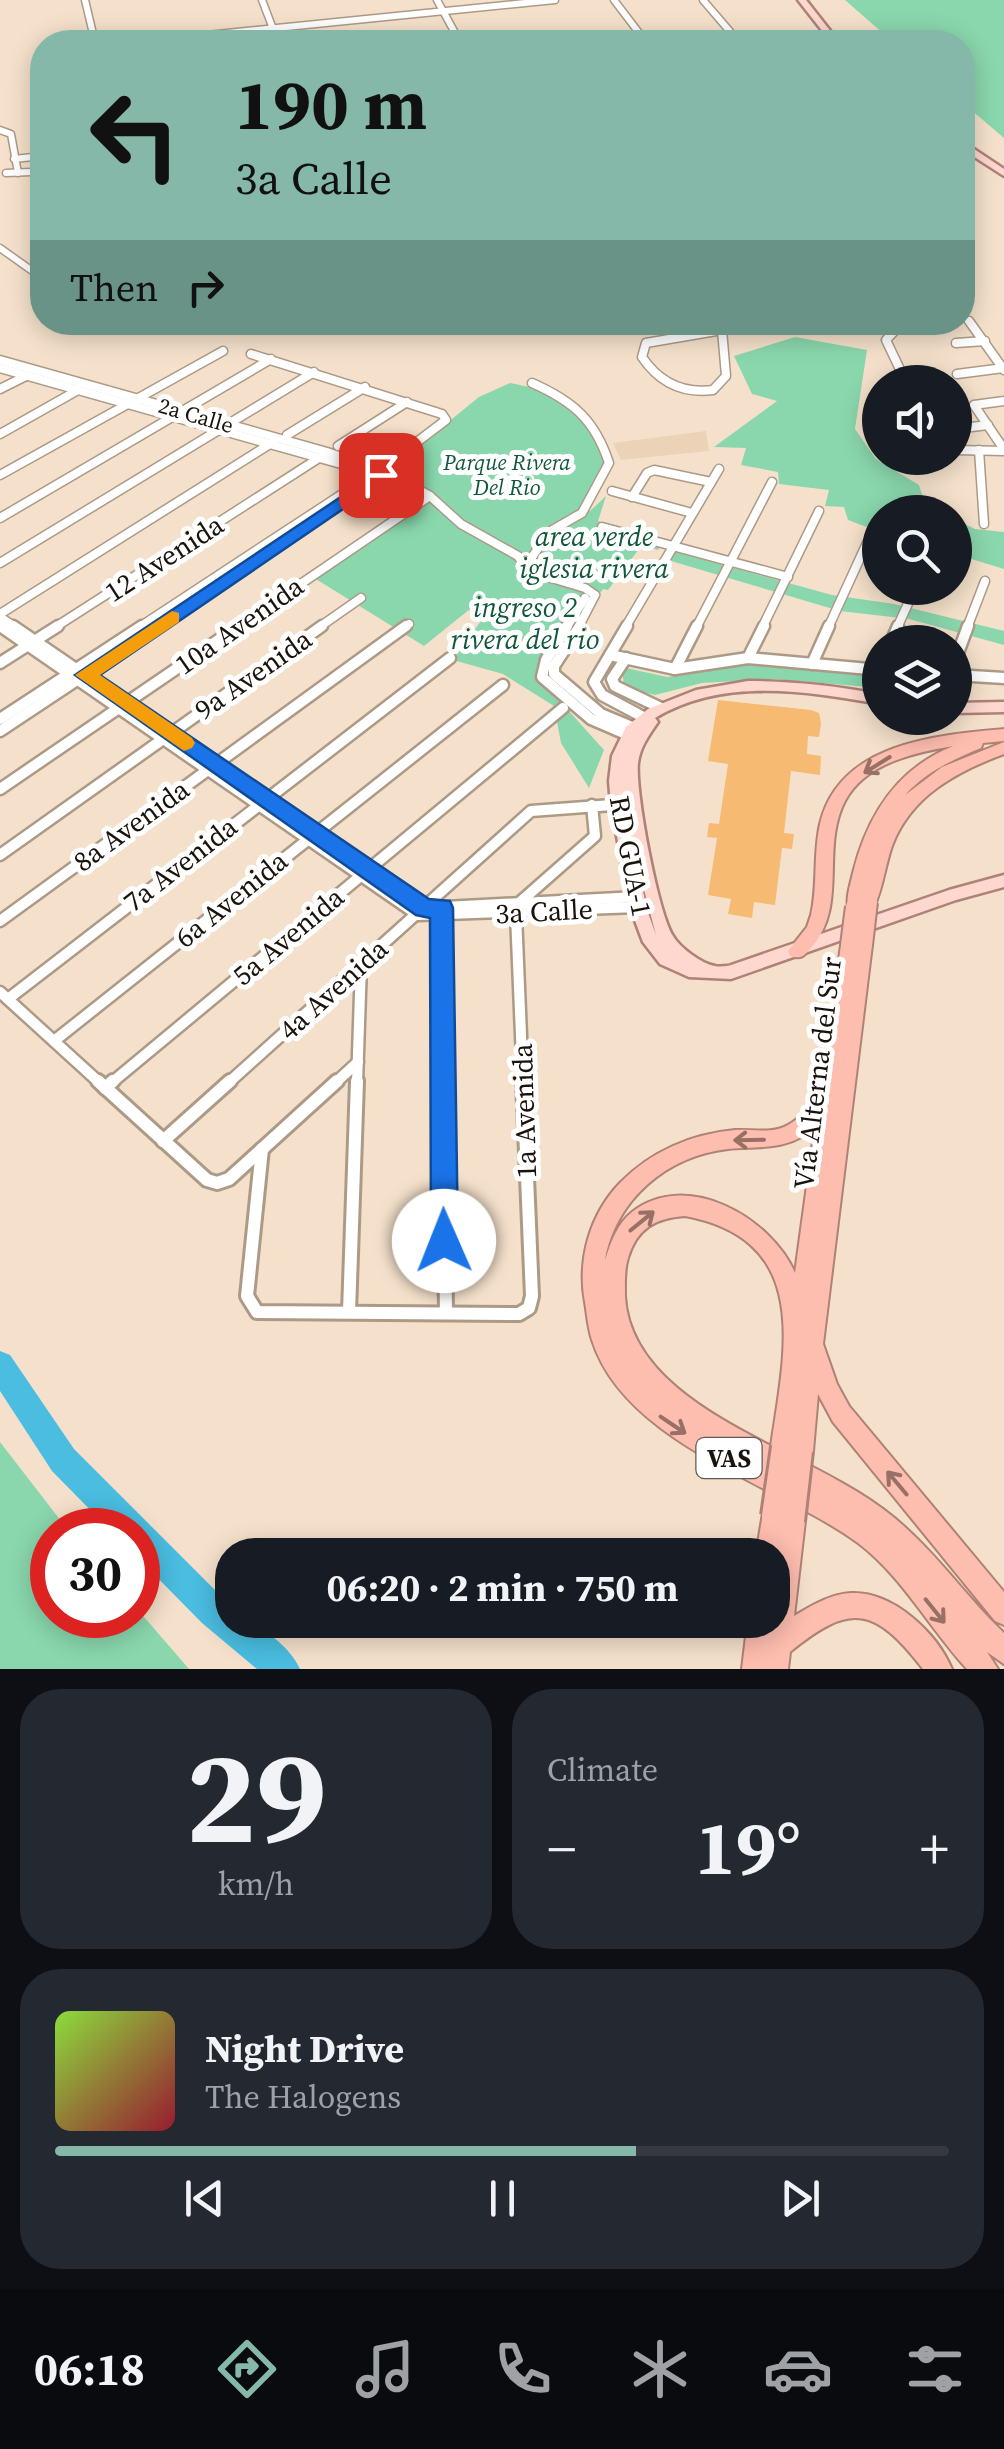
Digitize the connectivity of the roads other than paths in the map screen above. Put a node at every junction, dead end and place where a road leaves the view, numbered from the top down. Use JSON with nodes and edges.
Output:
{"nodes":[{"id":1,"x":85,"y":0,"type":"edge"},
{"id":2,"x":262,"y":0,"type":"edge"},
{"id":3,"x":437,"y":0,"type":"edge"},
{"id":4,"x":555,"y":0,"type":"edge"},
{"id":5,"x":614,"y":0,"type":"edge"},
{"id":6,"x":703,"y":0,"type":"edge"},
{"id":7,"x":802,"y":0,"type":"edge"},
{"id":8,"x":444,"y":12,"type":"junction"},
{"id":9,"x":273,"y":28,"type":"junction"},
{"id":10,"x":91,"y":30,"type":"edge"},
{"id":11,"x":254,"y":30,"type":"edge"},
{"id":12,"x":454,"y":30,"type":"edge"},
{"id":13,"x":637,"y":30,"type":"edge"},
{"id":14,"x":729,"y":30,"type":"edge"},
{"id":15,"x":826,"y":30,"type":"edge"},
{"id":16,"x":0,"y":130,"type":"edge"},
{"id":17,"x":975,"y":153,"type":"edge"},
{"id":18,"x":30,"y":157,"type":"edge"},
{"id":19,"x":14,"y":159,"type":"junction"},
{"id":20,"x":30,"y":172,"type":"edge"},
{"id":21,"x":6,"y":173,"type":"dead end"},
{"id":22,"x":18,"y":173,"type":"junction"},
{"id":23,"x":1004,"y":173,"type":"edge"},
{"id":24,"x":0,"y":248,"type":"edge"},
{"id":25,"x":30,"y":269,"type":"edge"},
{"id":26,"x":677,"y":335,"type":"edge"},
{"id":27,"x":722,"y":335,"type":"edge"},
{"id":28,"x":890,"y":335,"type":"edge"},
{"id":29,"x":987,"y":341,"type":"junction"},
{"id":30,"x":956,"y":344,"type":"dead end"},
{"id":31,"x":223,"y":351,"type":"dead end"},
{"id":32,"x":251,"y":354,"type":"dead end"},
{"id":33,"x":271,"y":359,"type":"junction"},
{"id":34,"x":0,"y":360,"type":"edge"},
{"id":35,"x":1004,"y":360,"type":"edge"},
{"id":36,"x":898,"y":365,"type":"edge"},
{"id":37,"x":0,"y":368,"type":"edge"},
{"id":38,"x":1004,"y":369,"type":"edge"},
{"id":39,"x":36,"y":370,"type":"junction"},
{"id":40,"x":314,"y":372,"type":"junction"},
{"id":41,"x":972,"y":372,"type":"edge"},
{"id":42,"x":26,"y":376,"type":"junction"},
{"id":43,"x":532,"y":383,"type":"dead end"},
{"id":44,"x":88,"y":385,"type":"junction"},
{"id":45,"x":364,"y":388,"type":"junction"},
{"id":46,"x":0,"y":389,"type":"edge"},
{"id":47,"x":78,"y":391,"type":"junction"},
{"id":48,"x":137,"y":398,"type":"junction"},
{"id":49,"x":1004,"y":401,"type":"edge"},
{"id":50,"x":407,"y":402,"type":"junction"},
{"id":51,"x":127,"y":404,"type":"junction"},
{"id":52,"x":182,"y":412,"type":"junction"},
{"id":53,"x":172,"y":418,"type":"junction"},
{"id":54,"x":226,"y":424,"type":"junction"},
{"id":55,"x":988,"y":425,"type":"junction"},
{"id":56,"x":972,"y":427,"type":"edge"},
{"id":57,"x":217,"y":430,"type":"junction"},
{"id":58,"x":0,"y":434,"type":"edge"},
{"id":59,"x":278,"y":439,"type":"junction"},
{"id":60,"x":338,"y":446,"type":"dead end"},
{"id":61,"x":1003,"y":448,"type":"edge"},
{"id":62,"x":972,"y":450,"type":"edge"},
{"id":63,"x":979,"y":450,"type":"junction"},
{"id":64,"x":323,"y":455,"type":"junction"},
{"id":65,"x":719,"y":468,"type":"dead end"},
{"id":66,"x":383,"y":472,"type":"junction"},
{"id":67,"x":0,"y":476,"type":"edge"},
{"id":68,"x":711,"y":482,"type":"junction"},
{"id":69,"x":772,"y":482,"type":"dead end"},
{"id":70,"x":612,"y":492,"type":"dead end"},
{"id":71,"x":428,"y":497,"type":"junction"},
{"id":72,"x":632,"y":497,"type":"junction"},
{"id":73,"x":818,"y":511,"type":"dead end"},
{"id":74,"x":692,"y":513,"type":"junction"},
{"id":75,"x":0,"y":518,"type":"edge"},
{"id":76,"x":984,"y":524,"type":"dead end"},
{"id":77,"x":602,"y":528,"type":"dead end"},
{"id":78,"x":673,"y":548,"type":"junction"},
{"id":79,"x":862,"y":554,"type":"edge"},
{"id":80,"x":0,"y":562,"type":"edge"},
{"id":81,"x":730,"y":562,"type":"junction"},
{"id":82,"x":523,"y":570,"type":"junction"},
{"id":83,"x":788,"y":577,"type":"junction"},
{"id":84,"x":985,"y":581,"type":"dead end"},
{"id":85,"x":361,"y":598,"type":"dead end"},
{"id":86,"x":0,"y":615,"type":"edge"},
{"id":87,"x":409,"y":624,"type":"dead end"},
{"id":88,"x":968,"y":625,"type":"edge"},
{"id":89,"x":0,"y":626,"type":"edge"},
{"id":90,"x":32,"y":644,"type":"junction"},
{"id":91,"x":610,"y":655,"type":"junction"},
{"id":92,"x":450,"y":658,"type":"dead end"},
{"id":93,"x":626,"y":658,"type":"junction"},
{"id":94,"x":748,"y":658,"type":"junction"},
{"id":95,"x":0,"y":663,"type":"edge"},
{"id":96,"x":812,"y":664,"type":"junction"},
{"id":97,"x":862,"y":668,"type":"edge"},
{"id":98,"x":674,"y":669,"type":"junction"},
{"id":99,"x":77,"y":675,"type":"junction"},
{"id":100,"x":972,"y":676,"type":"edge"},
{"id":101,"x":1004,"y":678,"type":"edge"},
{"id":102,"x":503,"y":685,"type":"dead end"},
{"id":103,"x":862,"y":697,"type":"edge"},
{"id":104,"x":122,"y":706,"type":"junction"},
{"id":105,"x":563,"y":708,"type":"dead end"},
{"id":106,"x":661,"y":708,"type":"junction"},
{"id":107,"x":972,"y":708,"type":"edge"},
{"id":108,"x":1004,"y":708,"type":"edge"},
{"id":109,"x":0,"y":720,"type":"edge"},
{"id":110,"x":637,"y":730,"type":"junction"},
{"id":111,"x":0,"y":731,"type":"edge"},
{"id":112,"x":1004,"y":735,"type":"edge"},
{"id":113,"x":166,"y":736,"type":"junction"},
{"id":114,"x":1004,"y":748,"type":"edge"},
{"id":115,"x":211,"y":767,"type":"junction"},
{"id":116,"x":0,"y":790,"type":"edge"},
{"id":117,"x":260,"y":801,"type":"junction"},
{"id":118,"x":614,"y":801,"type":"junction"},
{"id":119,"x":592,"y":805,"type":"junction"},
{"id":120,"x":310,"y":835,"type":"junction"},
{"id":121,"x":643,"y":841,"type":"junction"},
{"id":122,"x":0,"y":856,"type":"edge"},
{"id":123,"x":365,"y":873,"type":"junction"},
{"id":124,"x":1004,"y":881,"type":"edge"},
{"id":125,"x":640,"y":898,"type":"junction"},
{"id":126,"x":861,"y":905,"type":"junction"},
{"id":127,"x":517,"y":908,"type":"junction"},
{"id":128,"x":421,"y":912,"type":"junction"},
{"id":129,"x":441,"y":912,"type":"junction"},
{"id":130,"x":0,"y":921,"type":"edge"},
{"id":131,"x":797,"y":951,"type":"junction"},
{"id":132,"x":361,"y":964,"type":"junction"},
{"id":133,"x":712,"y":974,"type":"junction"},
{"id":134,"x":4,"y":995,"type":"edge"},
{"id":135,"x":54,"y":1041,"type":"junction"},
{"id":136,"x":844,"y":1059,"type":"junction"},
{"id":137,"x":358,"y":1062,"type":"junction"},
{"id":138,"x":106,"y":1088,"type":"junction"},
{"id":139,"x":830,"y":1096,"type":"junction"},
{"id":140,"x":163,"y":1141,"type":"junction"},
{"id":141,"x":262,"y":1149,"type":"junction"},
{"id":142,"x":349,"y":1312,"type":"junction"},
{"id":143,"x":446,"y":1313,"type":"junction"},
{"id":144,"x":802,"y":1334,"type":"junction"},
{"id":145,"x":783,"y":1518,"type":"junction"},
{"id":146,"x":775,"y":1538,"type":"edge"},
{"id":147,"x":1004,"y":1612,"type":"edge"},
{"id":148,"x":1004,"y":1651,"type":"edge"},
{"id":149,"x":767,"y":1652,"type":"edge"},
{"id":150,"x":939,"y":1669,"type":"edge"},
{"id":151,"x":985,"y":1669,"type":"edge"}],
"edges":[{"from":1,"to":10,"type":"street"},
{"from":2,"to":9,"type":"street"},
{"from":3,"to":8,"type":"street"},
{"from":4,"to":8,"type":"street"},
{"from":5,"to":13,"type":"street"},
{"from":6,"to":14,"type":"street"},
{"from":7,"to":15,"type":"main road"},
{"from":8,"to":9,"type":"street"},
{"from":8,"to":12,"type":"street"},
{"from":9,"to":11,"type":"street"},
{"from":16,"to":19,"type":"street"},
{"from":17,"to":23,"type":"main road"},
{"from":18,"to":19,"type":"street"},
{"from":19,"to":22,"type":"street"},
{"from":20,"to":22,"type":"street"},
{"from":21,"to":22,"type":"street"},
{"from":24,"to":25,"type":"street"},
{"from":26,"to":27,"type":"street"},
{"from":28,"to":36,"type":"street"},
{"from":29,"to":30,"type":"street"},
{"from":29,"to":35,"type":"street"},
{"from":29,"to":38,"type":"street"},
{"from":31,"to":48,"type":"street"},
{"from":32,"to":33,"type":"street"},
{"from":33,"to":40,"type":"street"},
{"from":33,"to":52,"type":"street"},
{"from":34,"to":39,"type":"street","name":"2a Calle"},
{"from":37,"to":42,"type":"street","name":"2a Calle"},
{"from":38,"to":41,"type":"street"},
{"from":39,"to":42,"type":"street"},
{"from":39,"to":44,"type":"street","name":"2a Calle"},
{"from":40,"to":45,"type":"street"},
{"from":40,"to":54,"type":"street"},
{"from":42,"to":46,"type":"street"},
{"from":42,"to":47,"type":"street","name":"2a Calle"},
{"from":43,"to":82,"type":"street"},
{"from":44,"to":47,"type":"street"},
{"from":44,"to":48,"type":"street","name":"2a Calle"},
{"from":45,"to":50,"type":"street"},
{"from":45,"to":59,"type":"street"},
{"from":47,"to":51,"type":"street","name":"2a Calle"},
{"from":47,"to":58,"type":"street"},
{"from":48,"to":51,"type":"street"},
{"from":48,"to":52,"type":"street","name":"2a Calle"},
{"from":49,"to":55,"type":"street"},
{"from":50,"to":60,"type":"street"},
{"from":50,"to":66,"type":"street"},
{"from":51,"to":53,"type":"street","name":"2a Calle"},
{"from":51,"to":67,"type":"street"},
{"from":52,"to":53,"type":"street"},
{"from":52,"to":54,"type":"street","name":"2a Calle"},
{"from":53,"to":57,"type":"street","name":"2a Calle"},
{"from":53,"to":75,"type":"street"},
{"from":54,"to":57,"type":"street"},
{"from":54,"to":59,"type":"street","name":"2a Calle"},
{"from":55,"to":56,"type":"street"},
{"from":55,"to":61,"type":"street"},
{"from":57,"to":59,"type":"street","name":"2a Calle"},
{"from":57,"to":80,"type":"street"},
{"from":59,"to":64,"type":"street","name":"2a Calle"},
{"from":59,"to":86,"type":"street"},
{"from":61,"to":63,"type":"street"},
{"from":62,"to":63,"type":"street"},
{"from":63,"to":76,"type":"street"},
{"from":64,"to":66,"type":"street","name":"2a Calle"},
{"from":64,"to":90,"type":"street","name":"12 Avenida"},
{"from":65,"to":68,"type":"street"},
{"from":66,"to":71,"type":"street","name":"2a Calle"},
{"from":66,"to":99,"type":"street"},
{"from":68,"to":72,"type":"street"},
{"from":68,"to":74,"type":"street"},
{"from":69,"to":81,"type":"street"},
{"from":70,"to":72,"type":"street"},
{"from":71,"to":82,"type":"street","name":"2a Calle"},
{"from":71,"to":104,"type":"street","name":"10a Avenida"},
{"from":72,"to":74,"type":"street"},
{"from":73,"to":83,"type":"street"},
{"from":74,"to":78,"type":"street"},
{"from":77,"to":78,"type":"street"},
{"from":78,"to":81,"type":"street"},
{"from":78,"to":91,"type":"street"},
{"from":79,"to":96,"type":"street"},
{"from":81,"to":83,"type":"street"},
{"from":81,"to":98,"type":"street"},
{"from":82,"to":110,"type":"street"},
{"from":83,"to":94,"type":"street"},
{"from":84,"to":88,"type":"street"},
{"from":85,"to":113,"type":"street","name":"9a Avenida"},
{"from":86,"to":90,"type":"street"},
{"from":87,"to":115,"type":"street","name":"8a Avenida"},
{"from":89,"to":90,"type":"street"},
{"from":90,"to":95,"type":"street","name":"12 Avenida"},
{"from":90,"to":99,"type":"street"},
{"from":91,"to":93,"type":"street"},
{"from":91,"to":110,"type":"street"},
{"from":92,"to":117,"type":"street","name":"7a Avenida"},
{"from":93,"to":98,"type":"street"},
{"from":93,"to":106,"type":"street"},
{"from":94,"to":96,"type":"street"},
{"from":94,"to":98,"type":"street"},
{"from":96,"to":97,"type":"street"},
{"from":99,"to":104,"type":"street"},
{"from":99,"to":109,"type":"street"},
{"from":99,"to":111,"type":"street"},
{"from":100,"to":101,"type":"street"},
{"from":102,"to":120,"type":"street","name":"6a Avenida"},
{"from":103,"to":106,"type":"main road"},
{"from":104,"to":113,"type":"street"},
{"from":104,"to":116,"type":"street","name":"10a Avenida"},
{"from":105,"to":123,"type":"street","name":"5a Avenida"},
{"from":106,"to":110,"type":"main road"},
{"from":107,"to":108,"type":"main road"},
{"from":110,"to":118,"type":"main road","name":"RD GUA-1"},
{"from":110,"to":121,"type":"main road","name":"RD GUA-1"},
{"from":112,"to":126,"type":"highway","name":"Vía Alterna del Sur","number":"VAS"},
{"from":112,"to":131,"type":"highway","one_way":true},
{"from":113,"to":115,"type":"street"},
{"from":113,"to":122,"type":"street","name":"9a Avenida"},
{"from":114,"to":126,"type":"highway","name":"Vía Alterna del Sur","number":"VAS"},
{"from":115,"to":117,"type":"street"},
{"from":115,"to":130,"type":"street","name":"8a Avenida"},
{"from":117,"to":120,"type":"street"},
{"from":117,"to":134,"type":"street","name":"7a Avenida"},
{"from":118,"to":119,"type":"street","name":"4a Avenida"},
{"from":118,"to":121,"type":"main road"},
{"from":118,"to":125,"type":"main road","name":"RD GUA-1"},
{"from":119,"to":127,"type":"street"},
{"from":119,"to":128,"type":"street","name":"4a Avenida"},
{"from":120,"to":123,"type":"street"},
{"from":120,"to":135,"type":"street","name":"6a Avenida"},
{"from":121,"to":125,"type":"main road","name":"RD GUA-1"},
{"from":123,"to":128,"type":"street"},
{"from":123,"to":138,"type":"street","name":"5a Avenida"},
{"from":124,"to":131,"type":"main road","name":"RD GUA-1"},
{"from":125,"to":127,"type":"street","name":"3a Calle"},
{"from":125,"to":133,"type":"main road"},
{"from":125,"to":133,"type":"main road","name":"RD GUA-1"},
{"from":126,"to":136,"type":"highway","name":"Vía Alterna del Sur","number":"VAS","bridge":true},
{"from":127,"to":129,"type":"street","name":"3a Calle"},
{"from":127,"to":143,"type":"street","name":"1a Avenida"},
{"from":128,"to":129,"type":"street","name":"3a Calle"},
{"from":128,"to":132,"type":"street","name":"4a Avenida"},
{"from":129,"to":143,"type":"street"},
{"from":131,"to":133,"type":"main road","name":"RD GUA-1"},
{"from":132,"to":137,"type":"street"},
{"from":132,"to":140,"type":"street","name":"4a Avenida"},
{"from":134,"to":135,"type":"street"},
{"from":135,"to":138,"type":"street"},
{"from":136,"to":139,"type":"highway","name":"Vía Alterna del Sur","number":"VAS"},
{"from":136,"to":144,"type":"highway","name":"Vía Alterna del Sur","number":"VAS"},
{"from":137,"to":141,"type":"street"},
{"from":137,"to":142,"type":"street"},
{"from":138,"to":140,"type":"street"},
{"from":139,"to":144,"type":"highway","name":"Vía Alterna del Sur","number":"VAS"},
{"from":139,"to":151,"type":"highway","name":"Vía Alterna del Sur","number":"VAS","one_way":true},
{"from":140,"to":141,"type":"street"},
{"from":141,"to":142,"type":"street"},
{"from":142,"to":143,"type":"street"},
{"from":144,"to":145,"type":"highway","name":"Vía Alterna del Sur","number":"VAS","bridge":true},
{"from":147,"to":144,"type":"highway","one_way":true},
{"from":148,"to":144,"type":"highway","name":"Vía Alterna del Sur","number":"VAS","one_way":true},
{"from":145,"to":146,"type":"highway","name":"Vía Alterna del Sur","number":"VAS"},
{"from":145,"to":149,"type":"highway","name":"Vía Alterna del Sur","number":"VAS"},
{"from":149,"to":150,"type":"highway"}]}
